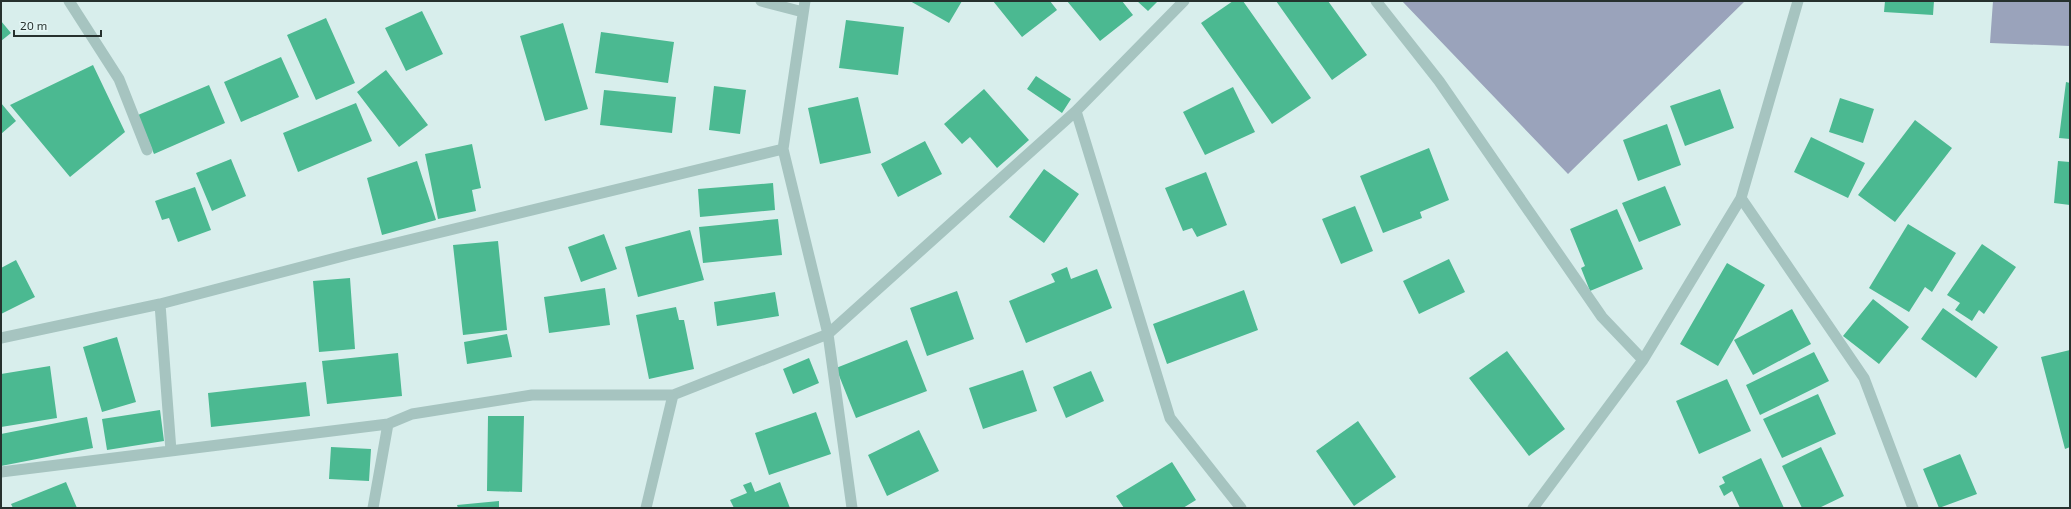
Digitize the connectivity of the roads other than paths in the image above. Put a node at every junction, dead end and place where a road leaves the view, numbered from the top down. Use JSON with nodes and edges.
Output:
{"nodes":[{"id":1,"x":69,"y":1,"type":"edge"},
{"id":2,"x":760,"y":1,"type":"edge"},
{"id":3,"x":805,"y":1,"type":"edge"},
{"id":4,"x":1184,"y":1,"type":"edge"},
{"id":5,"x":1376,"y":1,"type":"edge"},
{"id":6,"x":1798,"y":1,"type":"edge"},
{"id":7,"x":803,"y":12,"type":"junction"},
{"id":8,"x":1076,"y":111,"type":"junction"},
{"id":9,"x":782,"y":149,"type":"junction"},
{"id":10,"x":147,"y":150,"type":"dead end"},
{"id":11,"x":1741,"y":198,"type":"junction"},
{"id":12,"x":160,"y":304,"type":"junction"},
{"id":13,"x":828,"y":334,"type":"junction"},
{"id":14,"x":1,"y":338,"type":"edge"},
{"id":15,"x":1643,"y":360,"type":"junction"},
{"id":16,"x":673,"y":395,"type":"junction"},
{"id":17,"x":388,"y":424,"type":"junction"},
{"id":18,"x":171,"y":451,"type":"junction"},
{"id":19,"x":1,"y":472,"type":"edge"},
{"id":20,"x":373,"y":508,"type":"edge"},
{"id":21,"x":646,"y":508,"type":"edge"},
{"id":22,"x":852,"y":508,"type":"edge"},
{"id":23,"x":1241,"y":508,"type":"edge"},
{"id":24,"x":1533,"y":508,"type":"edge"},
{"id":25,"x":1914,"y":508,"type":"edge"}],
"edges":[{"from":1,"to":10,"type":"street"},
{"from":2,"to":7,"type":"street"},
{"from":3,"to":7,"type":"street"},
{"from":4,"to":8,"type":"street"},
{"from":5,"to":15,"type":"street"},
{"from":6,"to":11,"type":"street"},
{"from":7,"to":9,"type":"street"},
{"from":8,"to":13,"type":"street"},
{"from":8,"to":23,"type":"street"},
{"from":9,"to":12,"type":"street"},
{"from":9,"to":13,"type":"street"},
{"from":11,"to":15,"type":"street"},
{"from":11,"to":25,"type":"street"},
{"from":12,"to":14,"type":"street"},
{"from":12,"to":18,"type":"street"},
{"from":13,"to":16,"type":"street"},
{"from":13,"to":22,"type":"street"},
{"from":15,"to":24,"type":"street"},
{"from":16,"to":17,"type":"street"},
{"from":16,"to":21,"type":"street"},
{"from":17,"to":18,"type":"street"},
{"from":17,"to":20,"type":"street"},
{"from":18,"to":19,"type":"street"}]}
